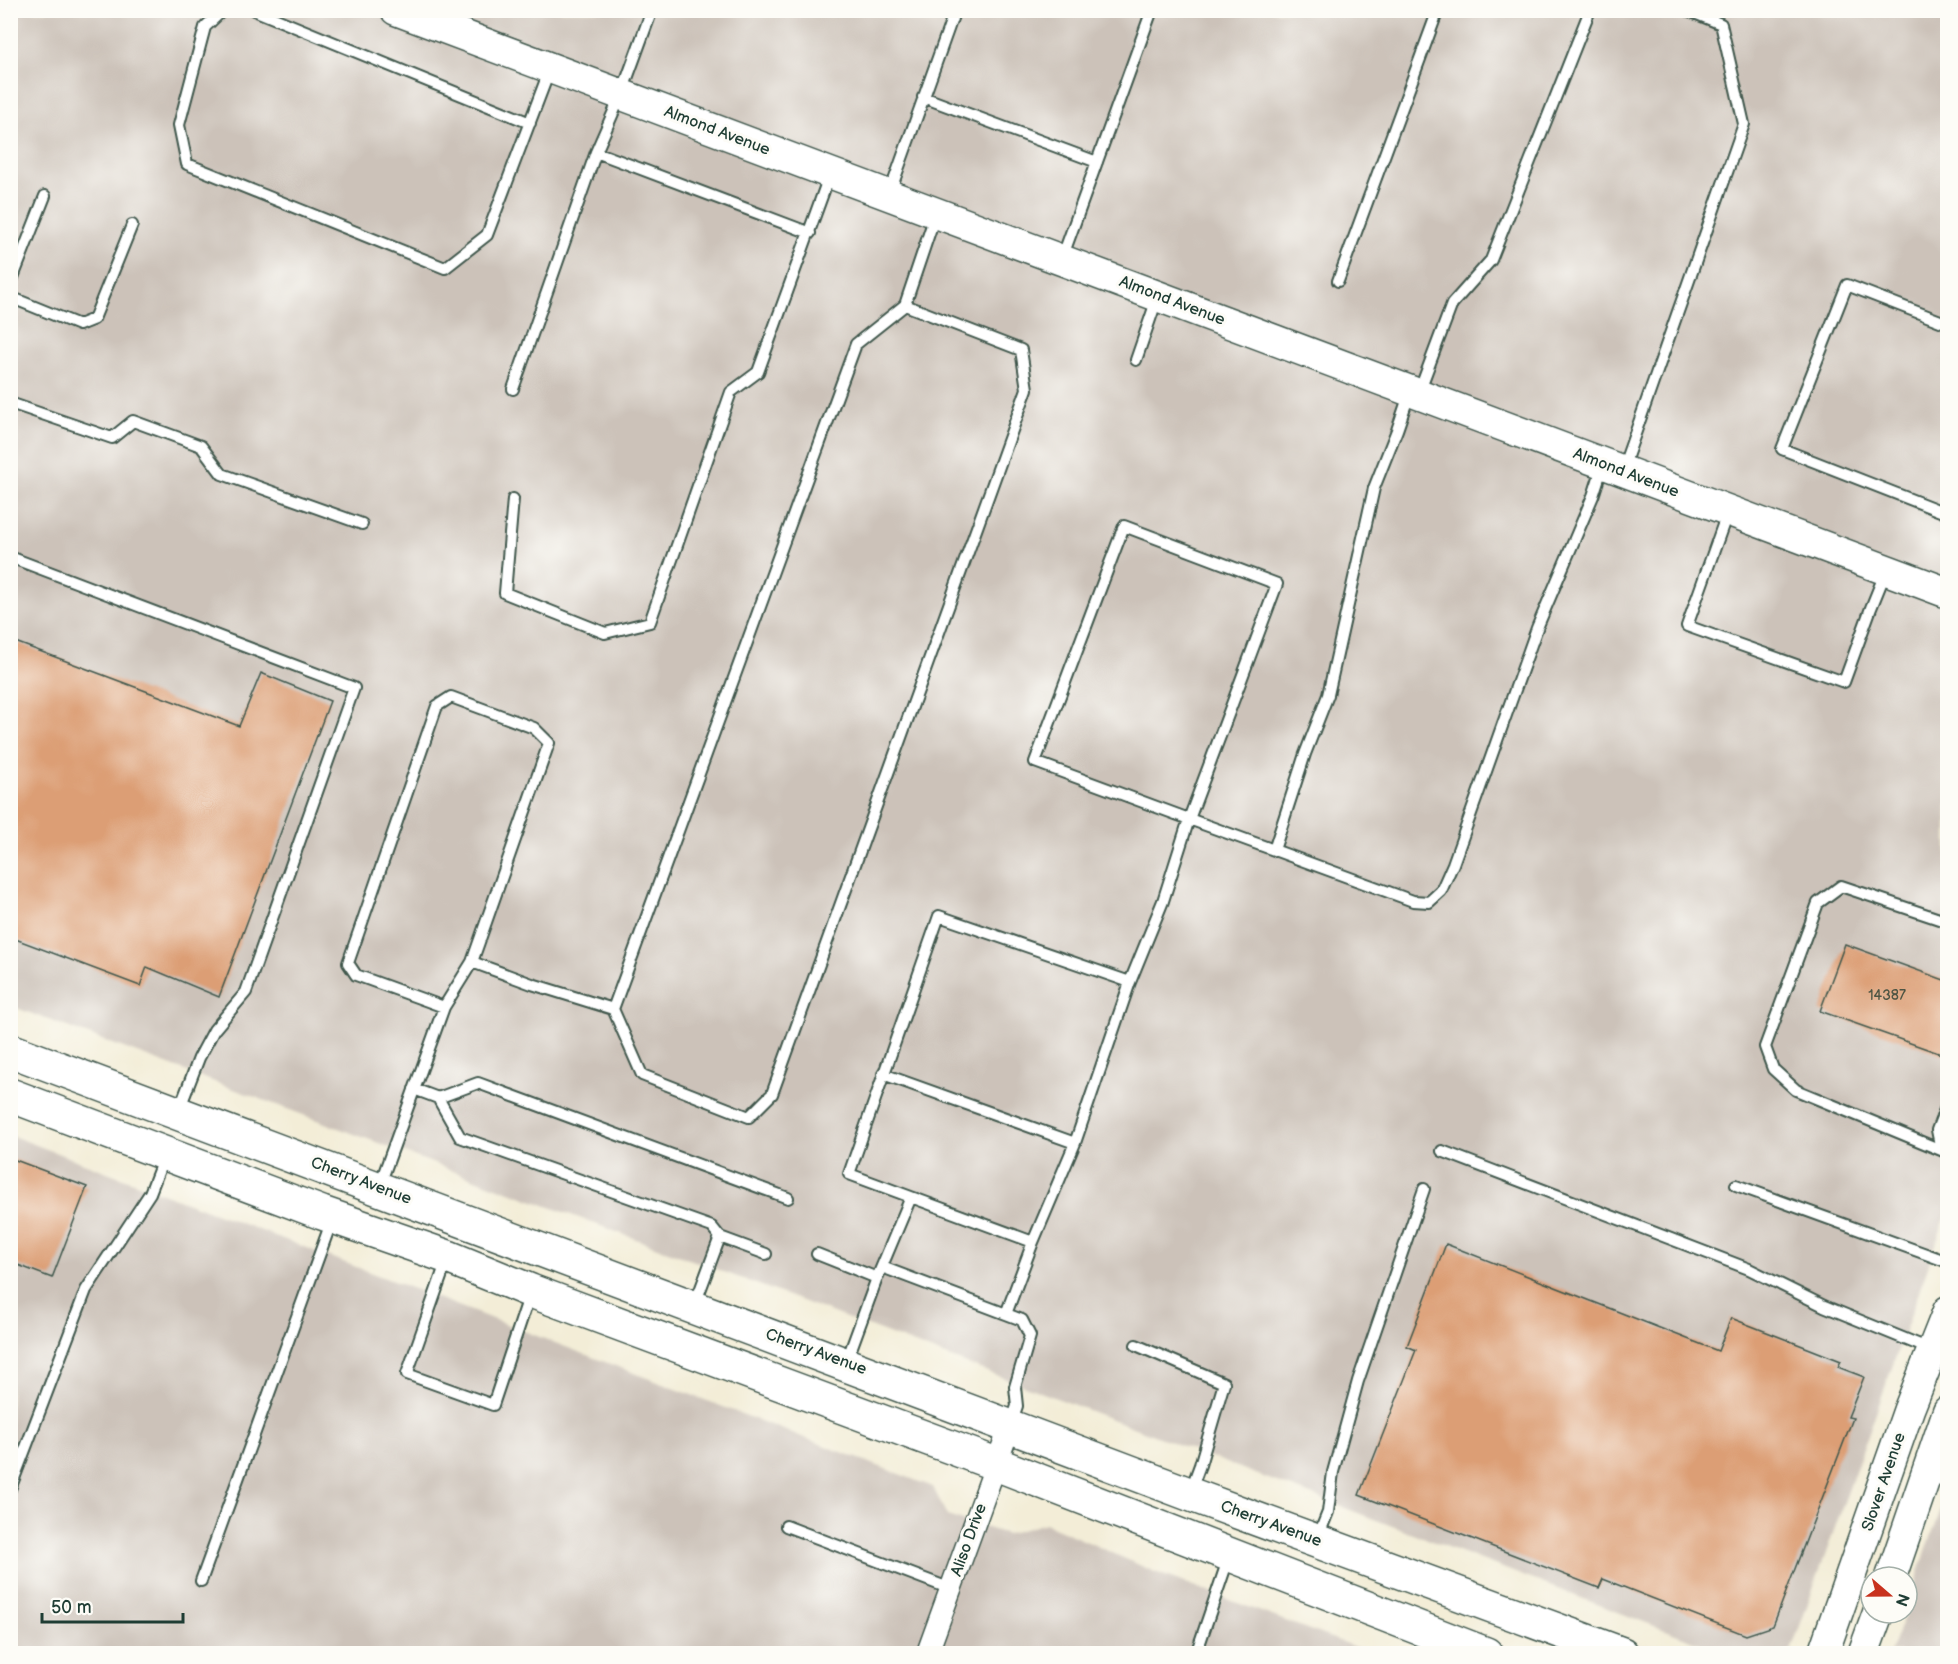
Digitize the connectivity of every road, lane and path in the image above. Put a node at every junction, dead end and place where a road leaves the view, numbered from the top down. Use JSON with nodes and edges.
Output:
{"nodes":[{"id":1,"x":223,"y":10,"type":"edge"},
{"id":2,"x":254,"y":10,"type":"edge"},
{"id":3,"x":396,"y":10,"type":"edge"},
{"id":4,"x":652,"y":10,"type":"edge"},
{"id":5,"x":955,"y":10,"type":"edge"},
{"id":6,"x":1152,"y":10,"type":"edge"},
{"id":7,"x":1438,"y":10,"type":"edge"},
{"id":8,"x":1590,"y":10,"type":"edge"},
{"id":9,"x":1687,"y":10,"type":"edge"},
{"id":10,"x":550,"y":69,"type":"junction"},
{"id":11,"x":621,"y":95,"type":"junction"},
{"id":12,"x":923,"y":97,"type":"junction"},
{"id":13,"x":530,"y":123,"type":"junction"},
{"id":14,"x":596,"y":152,"type":"junction"},
{"id":15,"x":1097,"y":162,"type":"junction"},
{"id":16,"x":830,"y":174,"type":"junction"},
{"id":17,"x":45,"y":196,"type":"dead end"},
{"id":18,"x":890,"y":196,"type":"junction"},
{"id":19,"x":936,"y":213,"type":"junction"},
{"id":20,"x":132,"y":225,"type":"dead end"},
{"id":21,"x":810,"y":233,"type":"junction"},
{"id":22,"x":1061,"y":260,"type":"junction"},
{"id":23,"x":1338,"y":281,"type":"dead end"},
{"id":24,"x":10,"y":285,"type":"edge"},
{"id":25,"x":1158,"y":296,"type":"junction"},
{"id":26,"x":10,"y":297,"type":"edge"},
{"id":27,"x":905,"y":305,"type":"junction"},
{"id":28,"x":1947,"y":324,"type":"edge"},
{"id":29,"x":1136,"y":360,"type":"dead end"},
{"id":30,"x":513,"y":389,"type":"dead end"},
{"id":31,"x":1414,"y":393,"type":"junction"},
{"id":32,"x":10,"y":403,"type":"edge"},
{"id":33,"x":1613,"y":468,"type":"junction"},
{"id":34,"x":513,"y":500,"type":"dead end"},
{"id":35,"x":1728,"y":511,"type":"junction"},
{"id":36,"x":1947,"y":514,"type":"edge"},
{"id":37,"x":362,"y":524,"type":"dead end"},
{"id":38,"x":10,"y":557,"type":"edge"},
{"id":39,"x":1886,"y":570,"type":"junction"},
{"id":40,"x":1947,"y":593,"type":"edge"},
{"id":41,"x":1189,"y":819,"type":"junction"},
{"id":42,"x":1274,"y":850,"type":"junction"},
{"id":43,"x":1947,"y":922,"type":"edge"},
{"id":44,"x":472,"y":962,"type":"junction"},
{"id":45,"x":1130,"y":982,"type":"junction"},
{"id":46,"x":444,"y":1007,"type":"junction"},
{"id":47,"x":613,"y":1009,"type":"junction"},
{"id":48,"x":10,"y":1050,"type":"edge"},
{"id":49,"x":883,"y":1074,"type":"junction"},
{"id":50,"x":414,"y":1089,"type":"junction"},
{"id":51,"x":10,"y":1095,"type":"edge"},
{"id":52,"x":438,"y":1098,"type":"junction"},
{"id":53,"x":1947,"y":1102,"type":"edge"},
{"id":54,"x":178,"y":1113,"type":"junction"},
{"id":55,"x":1075,"y":1143,"type":"junction"},
{"id":56,"x":1442,"y":1151,"type":"dead end"},
{"id":57,"x":1944,"y":1152,"type":"edge"},
{"id":58,"x":166,"y":1154,"type":"junction"},
{"id":59,"x":1736,"y":1185,"type":"dead end"},
{"id":60,"x":379,"y":1188,"type":"junction"},
{"id":61,"x":1424,"y":1189,"type":"dead end"},
{"id":62,"x":910,"y":1197,"type":"junction"},
{"id":63,"x":788,"y":1198,"type":"dead end"},
{"id":64,"x":333,"y":1217,"type":"junction"},
{"id":65,"x":720,"y":1237,"type":"junction"},
{"id":66,"x":1033,"y":1242,"type":"junction"},
{"id":67,"x":766,"y":1254,"type":"dead end"},
{"id":68,"x":818,"y":1254,"type":"dead end"},
{"id":69,"x":448,"y":1257,"type":"junction"},
{"id":70,"x":1947,"y":1262,"type":"edge"},
{"id":71,"x":880,"y":1272,"type":"junction"},
{"id":72,"x":531,"y":1291,"type":"junction"},
{"id":73,"x":693,"y":1307,"type":"junction"},
{"id":74,"x":1947,"y":1311,"type":"edge"},
{"id":75,"x":1006,"y":1314,"type":"junction"},
{"id":76,"x":1136,"y":1346,"type":"dead end"},
{"id":77,"x":1932,"y":1351,"type":"junction"},
{"id":78,"x":845,"y":1363,"type":"junction"},
{"id":79,"x":1947,"y":1411,"type":"edge"},
{"id":80,"x":1013,"y":1416,"type":"junction"},
{"id":81,"x":996,"y":1464,"type":"junction"},
{"id":82,"x":10,"y":1489,"type":"edge"},
{"id":83,"x":1189,"y":1494,"type":"junction"},
{"id":84,"x":786,"y":1526,"type":"dead end"},
{"id":85,"x":1317,"y":1540,"type":"junction"},
{"id":86,"x":1231,"y":1554,"type":"junction"},
{"id":87,"x":1895,"y":1565,"type":"edge"},
{"id":88,"x":201,"y":1581,"type":"dead end"},
{"id":89,"x":951,"y":1589,"type":"junction"},
{"id":90,"x":1874,"y":1625,"type":"edge"},
{"id":91,"x":927,"y":1653,"type":"edge"},
{"id":92,"x":1196,"y":1653,"type":"edge"},
{"id":93,"x":1486,"y":1653,"type":"edge"},
{"id":94,"x":1622,"y":1653,"type":"edge"},
{"id":95,"x":1823,"y":1653,"type":"edge"},
{"id":96,"x":1863,"y":1653,"type":"edge"}],
"edges":[{"from":1,"to":13,"type":"lane"},
{"from":2,"to":13,"type":"lane"},
{"from":3,"to":10,"type":"street","name":"Almond Avenue"},
{"from":4,"to":11,"type":"lane"},
{"from":5,"to":12,"type":"lane"},
{"from":6,"to":15,"type":"lane"},
{"from":7,"to":23,"type":"lane"},
{"from":8,"to":31,"type":"lane"},
{"from":9,"to":33,"type":"lane"},
{"from":10,"to":11,"type":"street","name":"Almond Avenue"},
{"from":10,"to":13,"type":"lane"},
{"from":11,"to":14,"type":"lane"},
{"from":11,"to":16,"type":"street","name":"Almond Avenue"},
{"from":12,"to":15,"type":"lane"},
{"from":12,"to":18,"type":"lane"},
{"from":14,"to":21,"type":"lane"},
{"from":14,"to":30,"type":"lane"},
{"from":15,"to":22,"type":"lane"},
{"from":16,"to":18,"type":"street","name":"Almond Avenue"},
{"from":16,"to":21,"type":"lane"},
{"from":17,"to":24,"type":"lane"},
{"from":18,"to":19,"type":"street","name":"Almond Avenue"},
{"from":19,"to":22,"type":"street","name":"Almond Avenue"},
{"from":19,"to":27,"type":"lane"},
{"from":20,"to":26,"type":"lane"},
{"from":21,"to":34,"type":"lane"},
{"from":22,"to":25,"type":"street","name":"Almond Avenue"},
{"from":25,"to":29,"type":"lane"},
{"from":25,"to":31,"type":"street","name":"Almond Avenue"},
{"from":27,"to":47,"type":"lane"},
{"from":27,"to":47,"type":"lane"},
{"from":28,"to":36,"type":"lane"},
{"from":31,"to":33,"type":"street","name":"Almond Avenue"},
{"from":31,"to":42,"type":"lane"},
{"from":32,"to":37,"type":"lane"},
{"from":33,"to":35,"type":"street","name":"Almond Avenue"},
{"from":33,"to":42,"type":"lane"},
{"from":35,"to":39,"type":"street","name":"Almond Avenue"},
{"from":35,"to":39,"type":"lane"},
{"from":38,"to":54,"type":"lane"},
{"from":39,"to":40,"type":"street","name":"Almond Avenue"},
{"from":41,"to":41,"type":"lane"},
{"from":41,"to":42,"type":"lane"},
{"from":41,"to":45,"type":"lane"},
{"from":43,"to":57,"type":"lane"},
{"from":44,"to":46,"type":"lane"},
{"from":44,"to":46,"type":"lane"},
{"from":44,"to":47,"type":"lane"},
{"from":45,"to":49,"type":"lane"},
{"from":45,"to":55,"type":"lane"},
{"from":46,"to":50,"type":"lane"},
{"from":48,"to":54,"type":"main road","name":"Cherry Avenue"},
{"from":49,"to":55,"type":"lane"},
{"from":49,"to":62,"type":"lane"},
{"from":50,"to":52,"type":"lane"},
{"from":50,"to":60,"type":"lane"},
{"from":51,"to":58,"type":"main road"},
{"from":52,"to":63,"type":"lane"},
{"from":52,"to":65,"type":"lane"},
{"from":53,"to":57,"type":"lane"},
{"from":54,"to":60,"type":"main road","name":"Cherry Avenue"},
{"from":55,"to":66,"type":"lane"},
{"from":56,"to":77,"type":"lane"},
{"from":58,"to":64,"type":"main road"},
{"from":58,"to":82,"type":"lane"},
{"from":59,"to":70,"type":"lane"},
{"from":60,"to":73,"type":"main road","name":"Cherry Avenue"},
{"from":61,"to":85,"type":"lane"},
{"from":62,"to":66,"type":"lane"},
{"from":62,"to":71,"type":"lane"},
{"from":64,"to":69,"type":"main road"},
{"from":64,"to":88,"type":"lane"},
{"from":65,"to":67,"type":"lane"},
{"from":65,"to":73,"type":"lane"},
{"from":66,"to":75,"type":"lane"},
{"from":68,"to":71,"type":"lane"},
{"from":69,"to":72,"type":"main road"},
{"from":69,"to":72,"type":"lane"},
{"from":71,"to":75,"type":"lane"},
{"from":71,"to":78,"type":"lane"},
{"from":72,"to":81,"type":"main road"},
{"from":73,"to":78,"type":"main road","name":"Cherry Avenue"},
{"from":74,"to":77,"type":"street","name":"Slover Avenue"},
{"from":75,"to":80,"type":"lane"},
{"from":76,"to":83,"type":"lane"},
{"from":77,"to":95,"type":"street","name":"Slover Avenue"},
{"from":78,"to":80,"type":"main road","name":"Cherry Avenue"},
{"from":79,"to":87,"type":"street"},
{"from":80,"to":81,"type":"street","name":"Aliso Drive"},
{"from":80,"to":83,"type":"main road","name":"Cherry Avenue"},
{"from":81,"to":86,"type":"main road"},
{"from":81,"to":89,"type":"street","name":"Aliso Drive"},
{"from":83,"to":85,"type":"main road","name":"Cherry Avenue"},
{"from":84,"to":89,"type":"lane"},
{"from":85,"to":94,"type":"main road","name":"Cherry Avenue"},
{"from":86,"to":92,"type":"lane"},
{"from":86,"to":93,"type":"main road"},
{"from":89,"to":91,"type":"street","name":"Aliso Drive"},
{"from":90,"to":96,"type":"street"}]}
